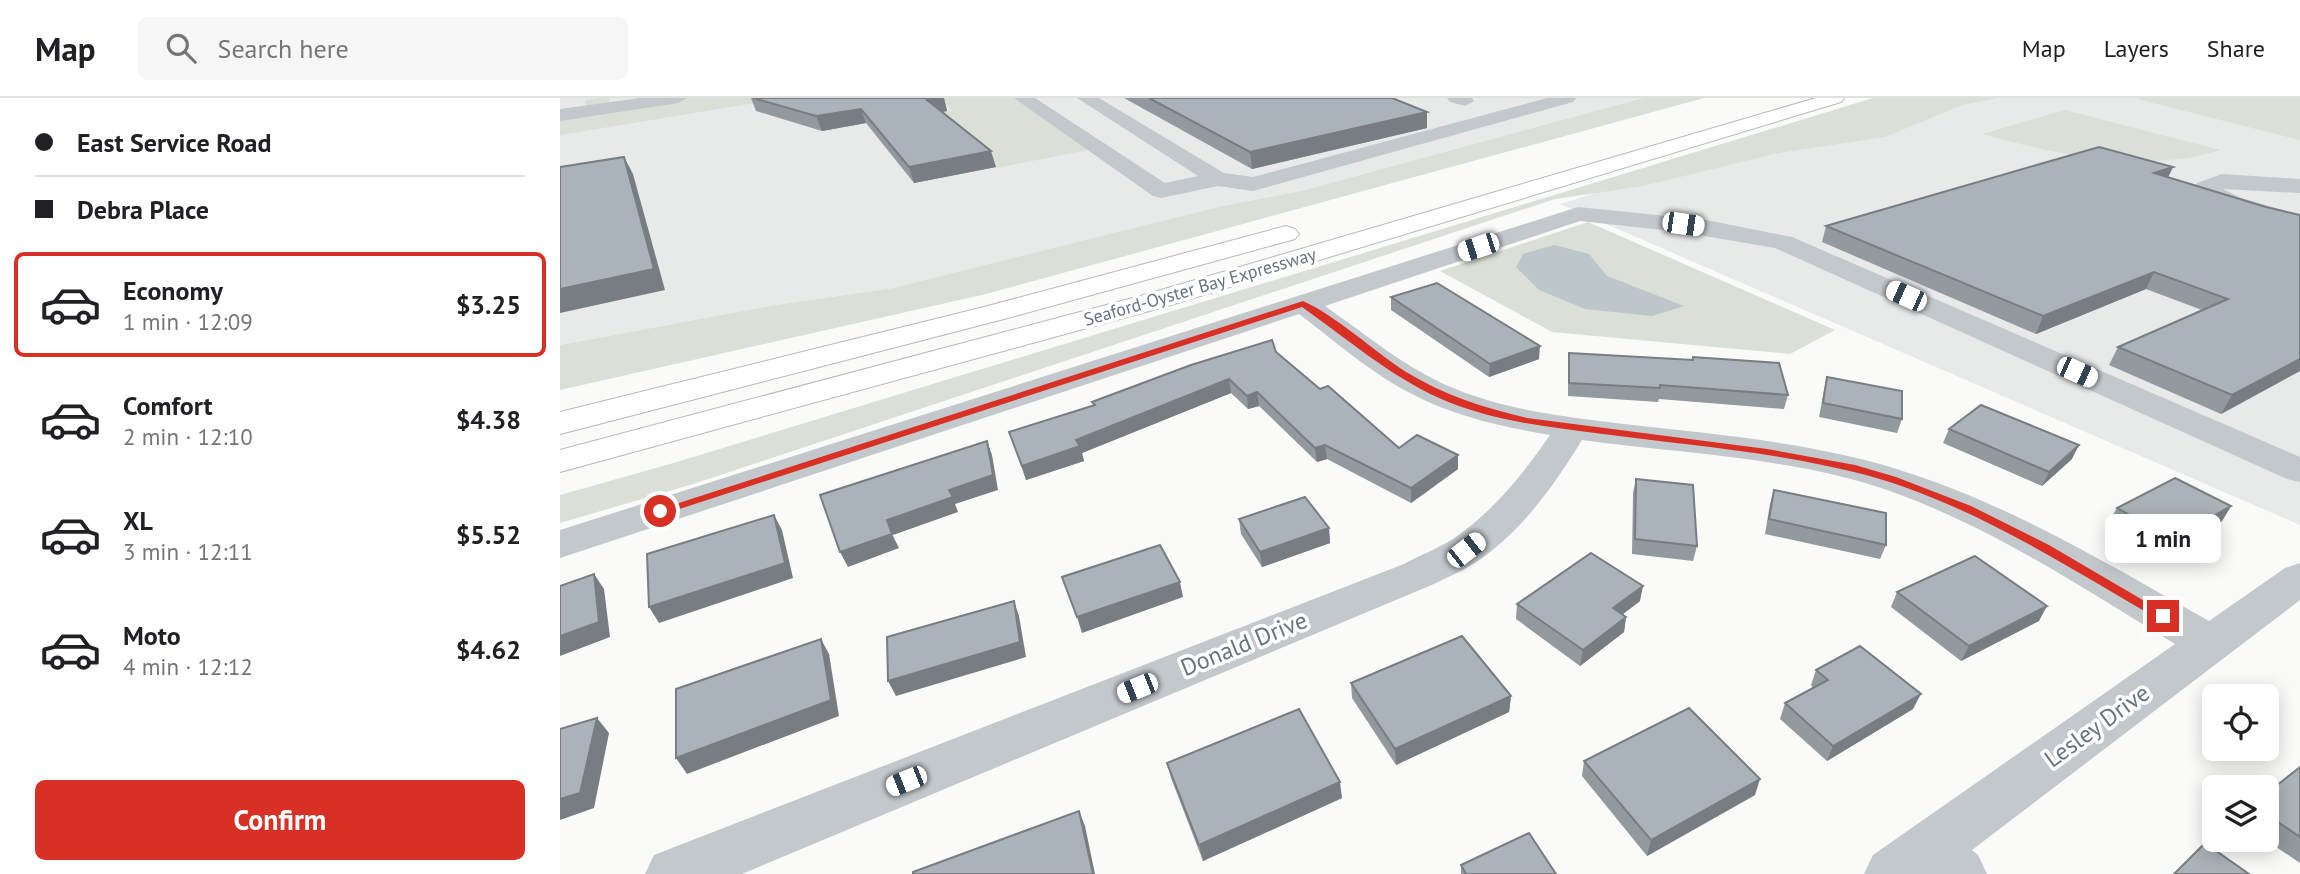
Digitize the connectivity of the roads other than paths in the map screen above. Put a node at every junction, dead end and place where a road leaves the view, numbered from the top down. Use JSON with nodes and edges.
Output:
{"nodes":[{"id":1,"x":678,"y":98,"type":"edge"},
{"id":2,"x":1023,"y":98,"type":"edge"},
{"id":3,"x":1086,"y":98,"type":"edge"},
{"id":4,"x":1567,"y":98,"type":"edge"},
{"id":5,"x":1772,"y":98,"type":"edge"},
{"id":6,"x":1835,"y":98,"type":"edge"},
{"id":7,"x":1466,"y":99,"type":"edge"},
{"id":8,"x":560,"y":115,"type":"edge"},
{"id":9,"x":1508,"y":116,"type":"junction"},
{"id":10,"x":1538,"y":163,"type":"dead end"},
{"id":11,"x":1218,"y":179,"type":"junction"},
{"id":12,"x":2300,"y":187,"type":"edge"},
{"id":13,"x":2300,"y":223,"type":"edge"},
{"id":14,"x":1305,"y":229,"type":"dead end"},
{"id":15,"x":1303,"y":304,"type":"junction"},
{"id":16,"x":560,"y":421,"type":"edge"},
{"id":17,"x":1572,"y":428,"type":"junction"},
{"id":18,"x":2291,"y":457,"type":"edge"},
{"id":19,"x":560,"y":462,"type":"edge"},
{"id":20,"x":560,"y":544,"type":"edge"},
{"id":21,"x":2300,"y":579,"type":"edge"},
{"id":22,"x":2210,"y":643,"type":"junction"},
{"id":23,"x":1927,"y":866,"type":"edge"},
{"id":24,"x":675,"y":874,"type":"edge"}],
"edges":[{"from":1,"to":8,"type":"street"},
{"from":2,"to":11,"type":"street"},
{"from":3,"to":11,"type":"street"},
{"from":4,"to":9,"type":"street"},
{"from":5,"to":10,"type":"highway"},
{"from":6,"to":19,"type":"highway","name":"Seaford-Oyster Bay Expressway"},
{"from":7,"to":9,"type":"street"},
{"from":9,"to":11,"type":"street"},
{"from":12,"to":13,"type":"street"},
{"from":14,"to":16,"type":"highway","name":"Seaford-Oyster Bay Expressway"},
{"from":15,"to":17,"type":"street"},
{"from":15,"to":18,"type":"street"},
{"from":15,"to":20,"type":"street"},
{"from":17,"to":22,"type":"street"},
{"from":17,"to":24,"type":"street","name":"Donald Drive"},
{"from":21,"to":22,"type":"street","name":"Lesley Drive"},
{"from":22,"to":23,"type":"street","name":"Lesley Drive"}]}
